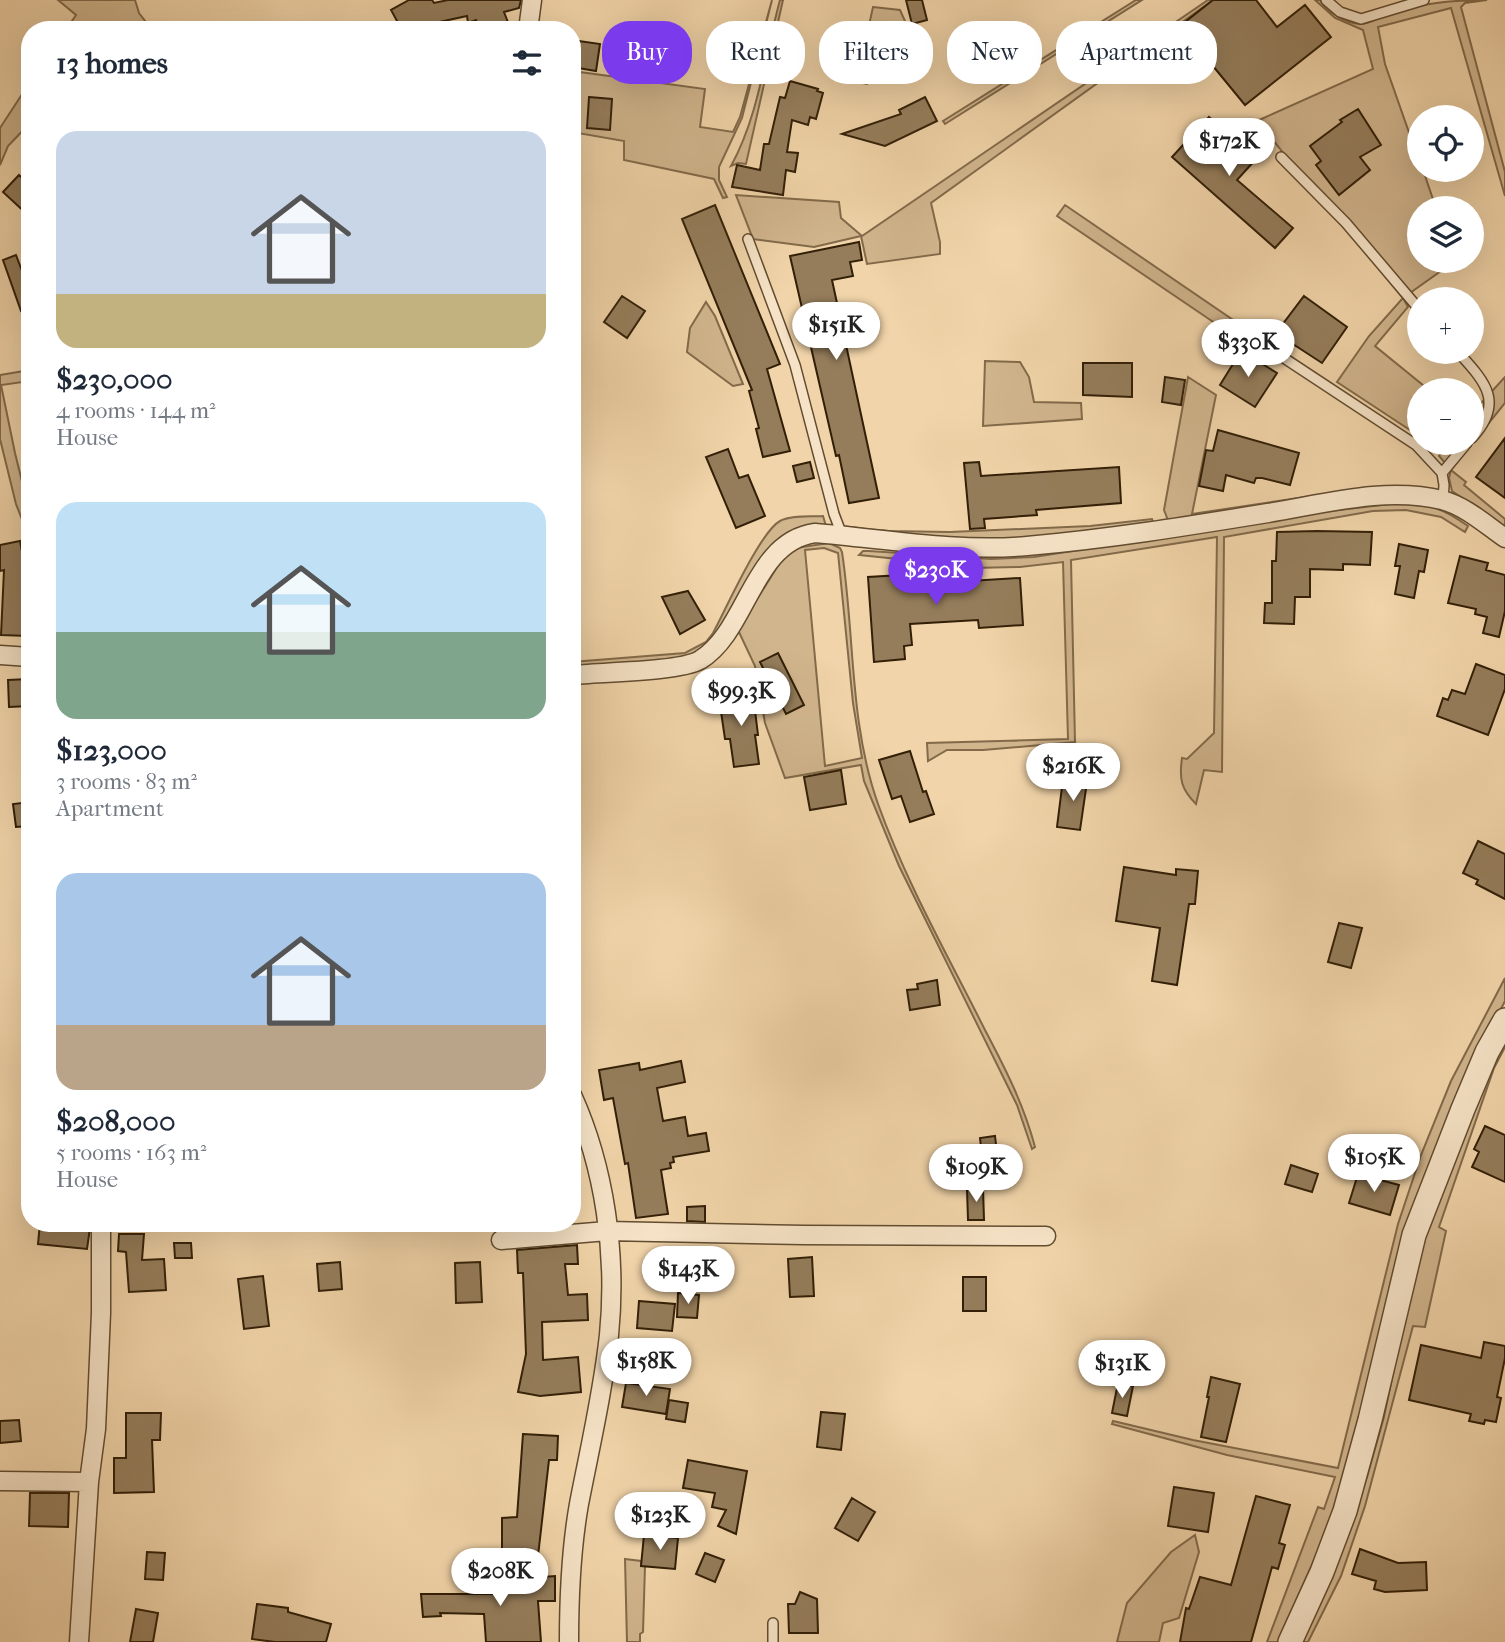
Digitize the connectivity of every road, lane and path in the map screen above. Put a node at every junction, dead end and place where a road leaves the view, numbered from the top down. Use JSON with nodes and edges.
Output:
{"nodes":[{"id":1,"x":532,"y":0,"type":"edge"},
{"id":2,"x":1326,"y":0,"type":"edge"},
{"id":3,"x":1424,"y":0,"type":"edge"},
{"id":4,"x":529,"y":21,"type":"edge"},
{"id":5,"x":1281,"y":157,"type":"dead end"},
{"id":6,"x":748,"y":239,"type":"dead end"},
{"id":7,"x":1407,"y":295,"type":"edge"},
{"id":8,"x":1240,"y":329,"type":"dead end"},
{"id":9,"x":1469,"y":364,"type":"edge"},
{"id":10,"x":1481,"y":378,"type":"edge"},
{"id":11,"x":1484,"y":382,"type":"edge"},
{"id":12,"x":1484,"y":422,"type":"edge"},
{"id":13,"x":1458,"y":455,"type":"edge"},
{"id":14,"x":1442,"y":474,"type":"junction"},
{"id":15,"x":1443,"y":500,"type":"junction"},
{"id":16,"x":842,"y":536,"type":"junction"},
{"id":17,"x":1505,"y":538,"type":"edge"},
{"id":18,"x":0,"y":655,"type":"edge"},
{"id":19,"x":21,"y":656,"type":"edge"},
{"id":20,"x":581,"y":674,"type":"edge"},
{"id":21,"x":1505,"y":1020,"type":"edge"},
{"id":22,"x":581,"y":1118,"type":"edge"},
{"id":23,"x":607,"y":1231,"type":"junction"},
{"id":24,"x":101,"y":1232,"type":"edge"},
{"id":25,"x":1046,"y":1236,"type":"dead end"},
{"id":26,"x":501,"y":1240,"type":"dead end"},
{"id":27,"x":0,"y":1481,"type":"edge"},
{"id":28,"x":89,"y":1482,"type":"junction"},
{"id":29,"x":773,"y":1623,"type":"dead end"},
{"id":30,"x":79,"y":1642,"type":"edge"},
{"id":31,"x":569,"y":1642,"type":"edge"},
{"id":32,"x":774,"y":1642,"type":"edge"},
{"id":33,"x":1290,"y":1642,"type":"edge"}],
"edges":[{"from":1,"to":4,"type":"street"},
{"from":2,"to":3,"type":"lane"},
{"from":5,"to":7,"type":"lane"},
{"from":6,"to":16,"type":"lane"},
{"from":8,"to":14,"type":"lane"},
{"from":9,"to":10,"type":"lane"},
{"from":11,"to":12,"type":"lane"},
{"from":13,"to":14,"type":"lane"},
{"from":14,"to":15,"type":"lane"},
{"from":15,"to":16,"type":"street"},
{"from":15,"to":17,"type":"street"},
{"from":16,"to":20,"type":"street"},
{"from":18,"to":19,"type":"street"},
{"from":21,"to":33,"type":"street"},
{"from":22,"to":23,"type":"street"},
{"from":23,"to":25,"type":"street"},
{"from":23,"to":26,"type":"street"},
{"from":23,"to":31,"type":"street"},
{"from":24,"to":28,"type":"street"},
{"from":27,"to":28,"type":"street"},
{"from":28,"to":30,"type":"street"},
{"from":29,"to":32,"type":"lane"}]}
